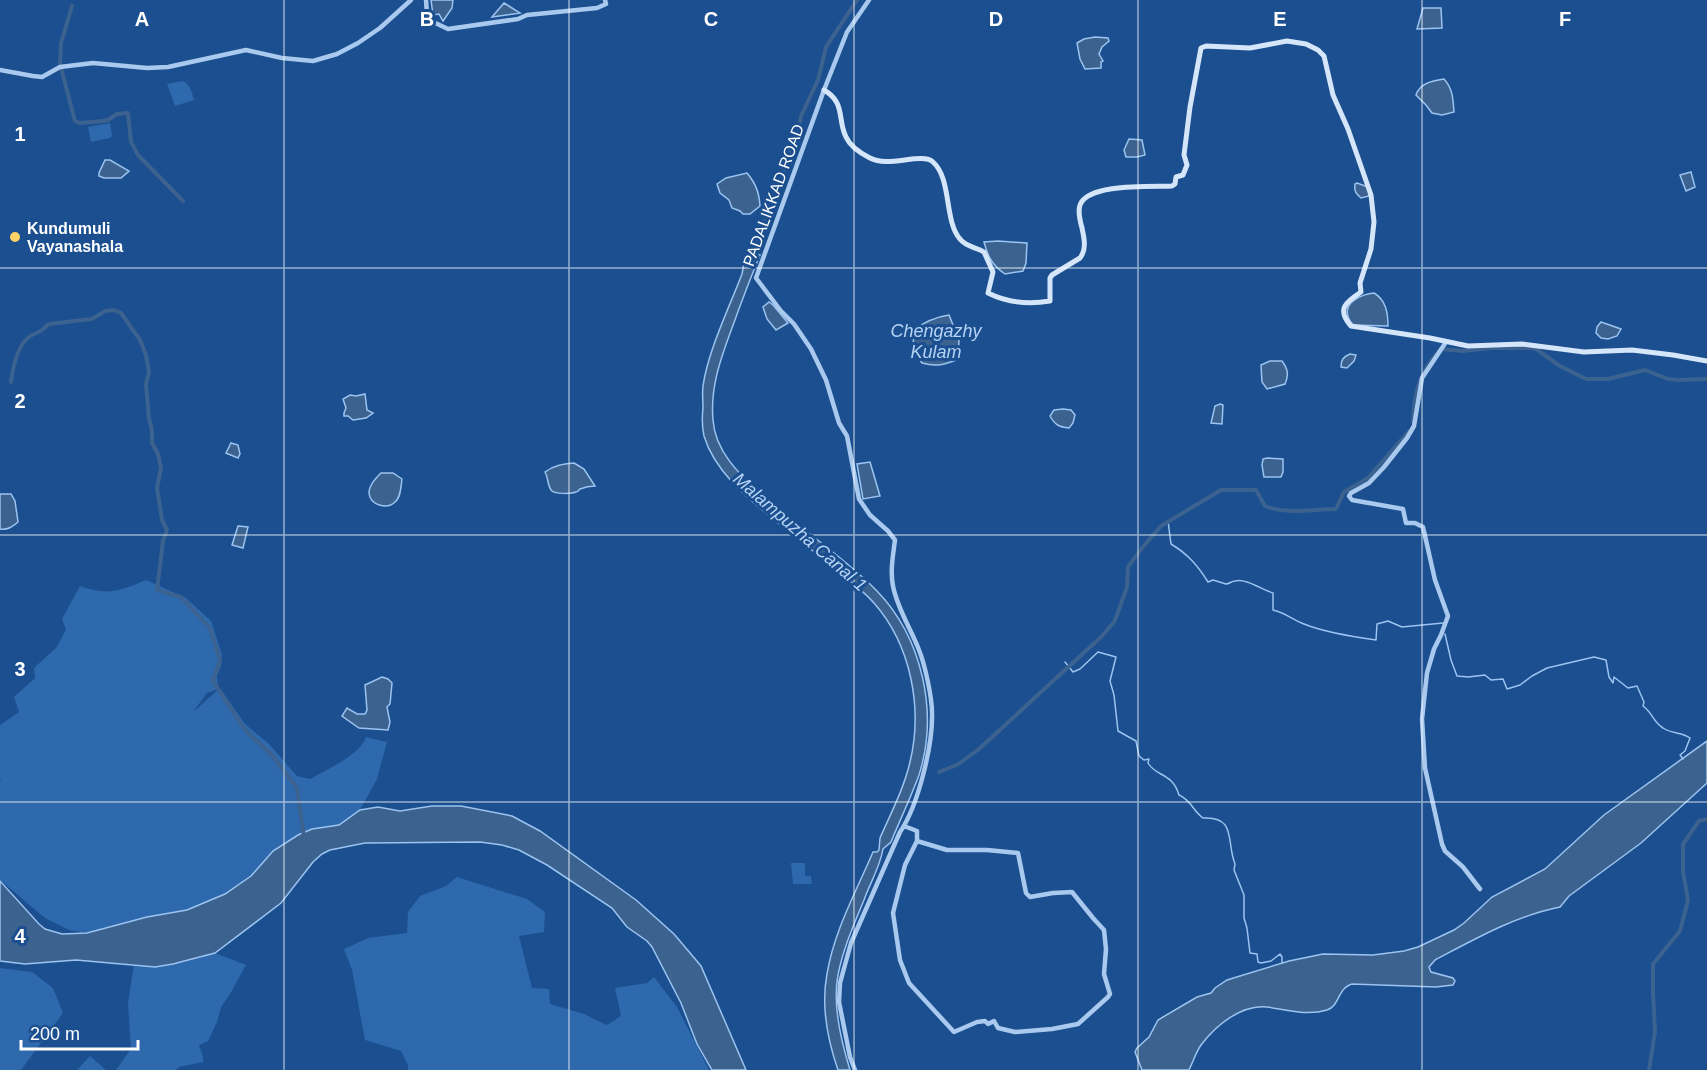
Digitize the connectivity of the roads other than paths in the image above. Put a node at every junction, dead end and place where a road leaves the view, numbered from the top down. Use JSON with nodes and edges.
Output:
{"nodes":[{"id":1,"x":411,"y":0,"type":"edge"},
{"id":2,"x":426,"y":0,"type":"edge"},
{"id":3,"x":605,"y":0,"type":"edge"},
{"id":4,"x":869,"y":0,"type":"edge"},
{"id":5,"x":0,"y":70,"type":"edge"},
{"id":6,"x":824,"y":90,"type":"junction"},
{"id":7,"x":1445,"y":344,"type":"junction"},
{"id":8,"x":1707,"y":361,"type":"edge"},
{"id":9,"x":904,"y":826,"type":"junction"},
{"id":10,"x":917,"y":841,"type":"junction"},
{"id":11,"x":1480,"y":889,"type":"dead end"},
{"id":12,"x":855,"y":1070,"type":"edge"}],
"edges":[{"from":1,"to":5,"type":"street"},
{"from":2,"to":3,"type":"street"},
{"from":4,"to":6,"type":"street","name":"PADALIKKAD ROAD"},
{"from":6,"to":7,"type":"main road"},
{"from":6,"to":9,"type":"street","name":"PADALIKKAD ROAD"},
{"from":7,"to":8,"type":"main road"},
{"from":7,"to":11,"type":"street"},
{"from":9,"to":10,"type":"street"},
{"from":9,"to":12,"type":"street"},
{"from":10,"to":10,"type":"street"}]}
